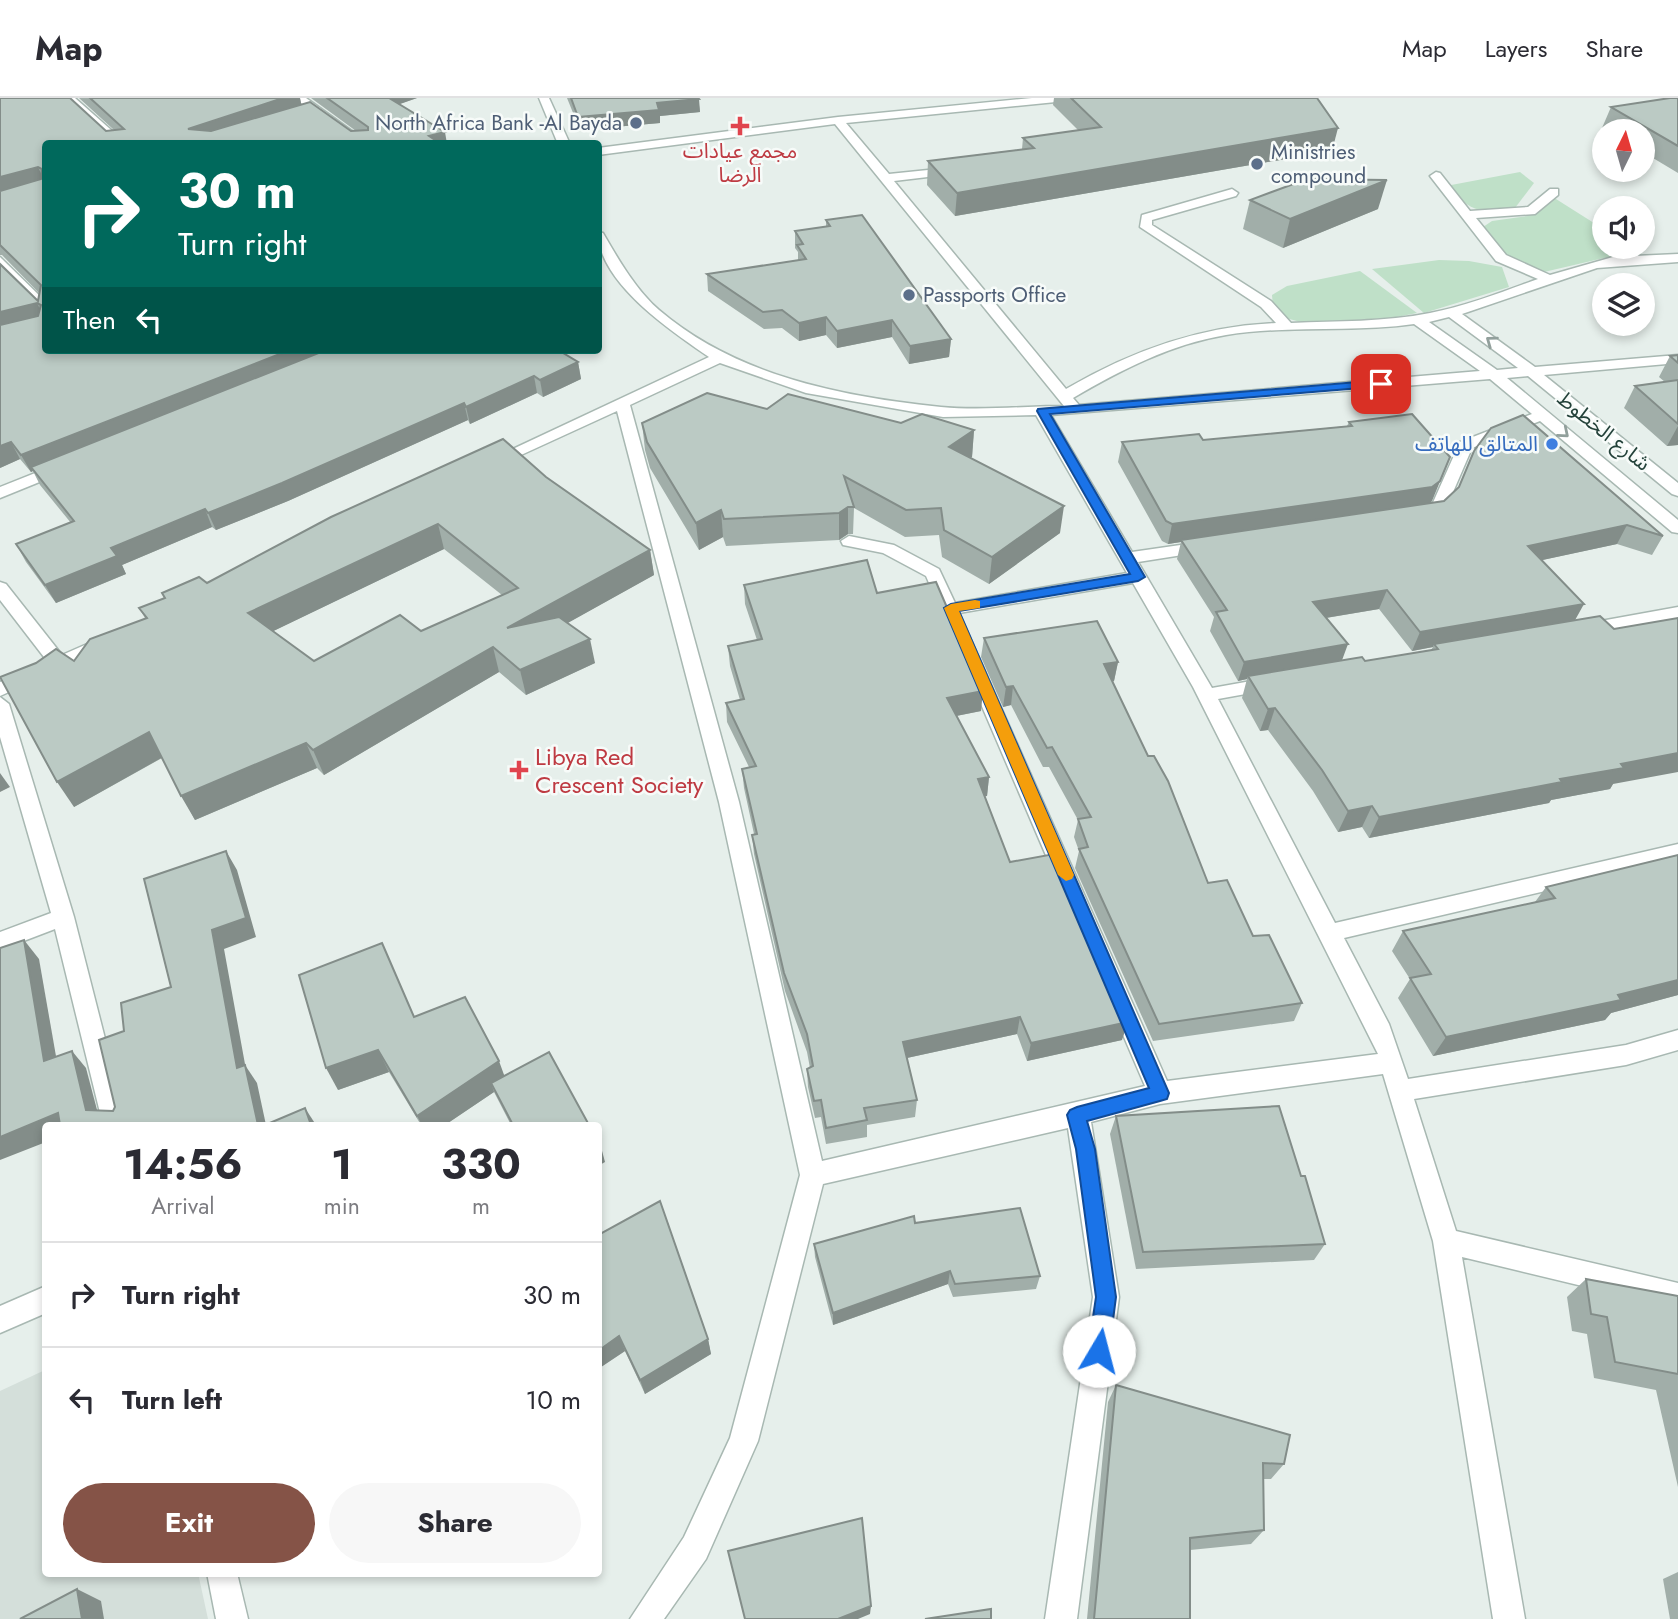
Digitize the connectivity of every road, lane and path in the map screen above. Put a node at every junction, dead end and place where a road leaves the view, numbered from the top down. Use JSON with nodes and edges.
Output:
{"nodes":[{"id":1,"x":68,"y":98,"type":"edge"},
{"id":2,"x":299,"y":98,"type":"edge"},
{"id":3,"x":544,"y":98,"type":"edge"},
{"id":4,"x":1066,"y":98,"type":"edge"},
{"id":5,"x":317,"y":110,"type":"junction"},
{"id":6,"x":304,"y":114,"type":"edge"},
{"id":7,"x":838,"y":120,"type":"junction"},
{"id":8,"x":117,"y":140,"type":"edge"},
{"id":9,"x":359,"y":140,"type":"edge"},
{"id":10,"x":562,"y":140,"type":"edge"},
{"id":11,"x":602,"y":151,"type":"edge"},
{"id":12,"x":963,"y":168,"type":"edge"},
{"id":13,"x":1436,"y":176,"type":"dead end"},
{"id":14,"x":886,"y":178,"type":"junction"},
{"id":15,"x":1554,"y":192,"type":"dead end"},
{"id":16,"x":1232,"y":193,"type":"dead end"},
{"id":17,"x":1467,"y":215,"type":"junction"},
{"id":18,"x":602,"y":253,"type":"edge"},
{"id":19,"x":1678,"y":258,"type":"edge"},
{"id":20,"x":0,"y":261,"type":"edge"},
{"id":21,"x":1548,"y":279,"type":"junction"},
{"id":22,"x":42,"y":307,"type":"edge"},
{"id":23,"x":1451,"y":312,"type":"junction"},
{"id":24,"x":1416,"y":319,"type":"junction"},
{"id":25,"x":1287,"y":327,"type":"junction"},
{"id":26,"x":719,"y":358,"type":"junction"},
{"id":27,"x":1678,"y":359,"type":"edge"},
{"id":28,"x":1531,"y":370,"type":"junction"},
{"id":29,"x":1493,"y":374,"type":"junction"},
{"id":30,"x":1064,"y":397,"type":"junction"},
{"id":31,"x":622,"y":403,"type":"junction"},
{"id":32,"x":1075,"y":410,"type":"junction"},
{"id":33,"x":1042,"y":411,"type":"junction"},
{"id":34,"x":1542,"y":415,"type":"junction"},
{"id":35,"x":77,"y":462,"type":"edge"},
{"id":36,"x":472,"y":472,"type":"edge"},
{"id":37,"x":1678,"y":491,"type":"edge"},
{"id":38,"x":0,"y":492,"type":"edge"},
{"id":39,"x":1402,"y":518,"type":"edge"},
{"id":40,"x":1678,"y":528,"type":"edge"},
{"id":41,"x":849,"y":541,"type":"edge"},
{"id":42,"x":1223,"y":544,"type":"edge"},
{"id":43,"x":1133,"y":567,"type":"junction"},
{"id":44,"x":0,"y":588,"type":"edge"},
{"id":45,"x":951,"y":608,"type":"junction"},
{"id":46,"x":1678,"y":613,"type":"edge"},
{"id":47,"x":1570,"y":632,"type":"edge"},
{"id":48,"x":121,"y":635,"type":"edge"},
{"id":49,"x":59,"y":664,"type":"junction"},
{"id":50,"x":1287,"y":681,"type":"edge"},
{"id":51,"x":0,"y":690,"type":"edge"},
{"id":52,"x":1206,"y":695,"type":"junction"},
{"id":53,"x":0,"y":704,"type":"edge"},
{"id":54,"x":1678,"y":852,"type":"edge"},
{"id":55,"x":63,"y":917,"type":"junction"},
{"id":56,"x":1329,"y":933,"type":"junction"},
{"id":57,"x":0,"y":941,"type":"edge"},
{"id":58,"x":1678,"y":1040,"type":"edge"},
{"id":59,"x":1393,"y":1062,"type":"junction"},
{"id":60,"x":1399,"y":1091,"type":"junction"},
{"id":61,"x":1160,"y":1093,"type":"junction"},
{"id":62,"x":1077,"y":1115,"type":"junction"},
{"id":63,"x":114,"y":1122,"type":"edge"},
{"id":64,"x":813,"y":1175,"type":"junction"},
{"id":65,"x":1446,"y":1241,"type":"junction"},
{"id":66,"x":1678,"y":1296,"type":"edge"},
{"id":67,"x":42,"y":1301,"type":"edge"},
{"id":68,"x":0,"y":1320,"type":"edge"},
{"id":69,"x":223,"y":1577,"type":"edge"},
{"id":70,"x":232,"y":1619,"type":"edge"},
{"id":71,"x":646,"y":1619,"type":"edge"},
{"id":72,"x":1061,"y":1619,"type":"edge"},
{"id":73,"x":1509,"y":1619,"type":"edge"}],
"edges":[{"from":1,"to":8,"type":"street"},
{"from":2,"to":5,"type":"street"},
{"from":3,"to":10,"type":"street"},
{"from":4,"to":7,"type":"street"},
{"from":5,"to":6,"type":"street"},
{"from":5,"to":9,"type":"street"},
{"from":7,"to":11,"type":"street"},
{"from":7,"to":14,"type":"street"},
{"from":12,"to":14,"type":"street"},
{"from":13,"to":17,"type":"street"},
{"from":14,"to":30,"type":"street"},
{"from":15,"to":17,"type":"street"},
{"from":16,"to":25,"type":"street"},
{"from":17,"to":21,"type":"street"},
{"from":18,"to":26,"type":"street"},
{"from":19,"to":21,"type":"street"},
{"from":20,"to":22,"type":"street"},
{"from":21,"to":23,"type":"street"},
{"from":23,"to":24,"type":"street"},
{"from":28,"to":23,"type":"street","name":"شارع الخطوط","one_way":true},
{"from":24,"to":25,"type":"street"},
{"from":24,"to":29,"type":"street","name":"شارع الخطوط"},
{"from":25,"to":30,"type":"street"},
{"from":26,"to":31,"type":"street"},
{"from":26,"to":33,"type":"street"},
{"from":27,"to":28,"type":"street"},
{"from":28,"to":29,"type":"street"},
{"from":28,"to":37,"type":"street","name":"شارع الخطوط"},
{"from":29,"to":32,"type":"street"},
{"from":29,"to":34,"type":"street","name":"شارع الخطوط"},
{"from":30,"to":32,"type":"street"},
{"from":31,"to":36,"type":"street"},
{"from":31,"to":64,"type":"street"},
{"from":32,"to":33,"type":"street"},
{"from":33,"to":43,"type":"street"},
{"from":34,"to":39,"type":"street"},
{"from":34,"to":40,"type":"street","name":"شارع الخطوط","one_way":true},
{"from":35,"to":38,"type":"street"},
{"from":41,"to":45,"type":"street"},
{"from":42,"to":43,"type":"street"},
{"from":43,"to":45,"type":"street"},
{"from":43,"to":52,"type":"street"},
{"from":44,"to":49,"type":"street"},
{"from":45,"to":61,"type":"street"},
{"from":46,"to":47,"type":"street"},
{"from":48,"to":49,"type":"street"},
{"from":49,"to":51,"type":"street"},
{"from":50,"to":52,"type":"street"},
{"from":52,"to":56,"type":"street"},
{"from":53,"to":55,"type":"street"},
{"from":54,"to":56,"type":"street"},
{"from":55,"to":57,"type":"street"},
{"from":55,"to":63,"type":"street"},
{"from":56,"to":59,"type":"street"},
{"from":58,"to":60,"type":"street"},
{"from":59,"to":60,"type":"street"},
{"from":59,"to":61,"type":"street"},
{"from":60,"to":65,"type":"street"},
{"from":61,"to":62,"type":"street"},
{"from":62,"to":64,"type":"street"},
{"from":62,"to":72,"type":"street"},
{"from":64,"to":71,"type":"street"},
{"from":65,"to":66,"type":"street"},
{"from":65,"to":73,"type":"street"},
{"from":67,"to":68,"type":"street"},
{"from":69,"to":70,"type":"street"}]}
